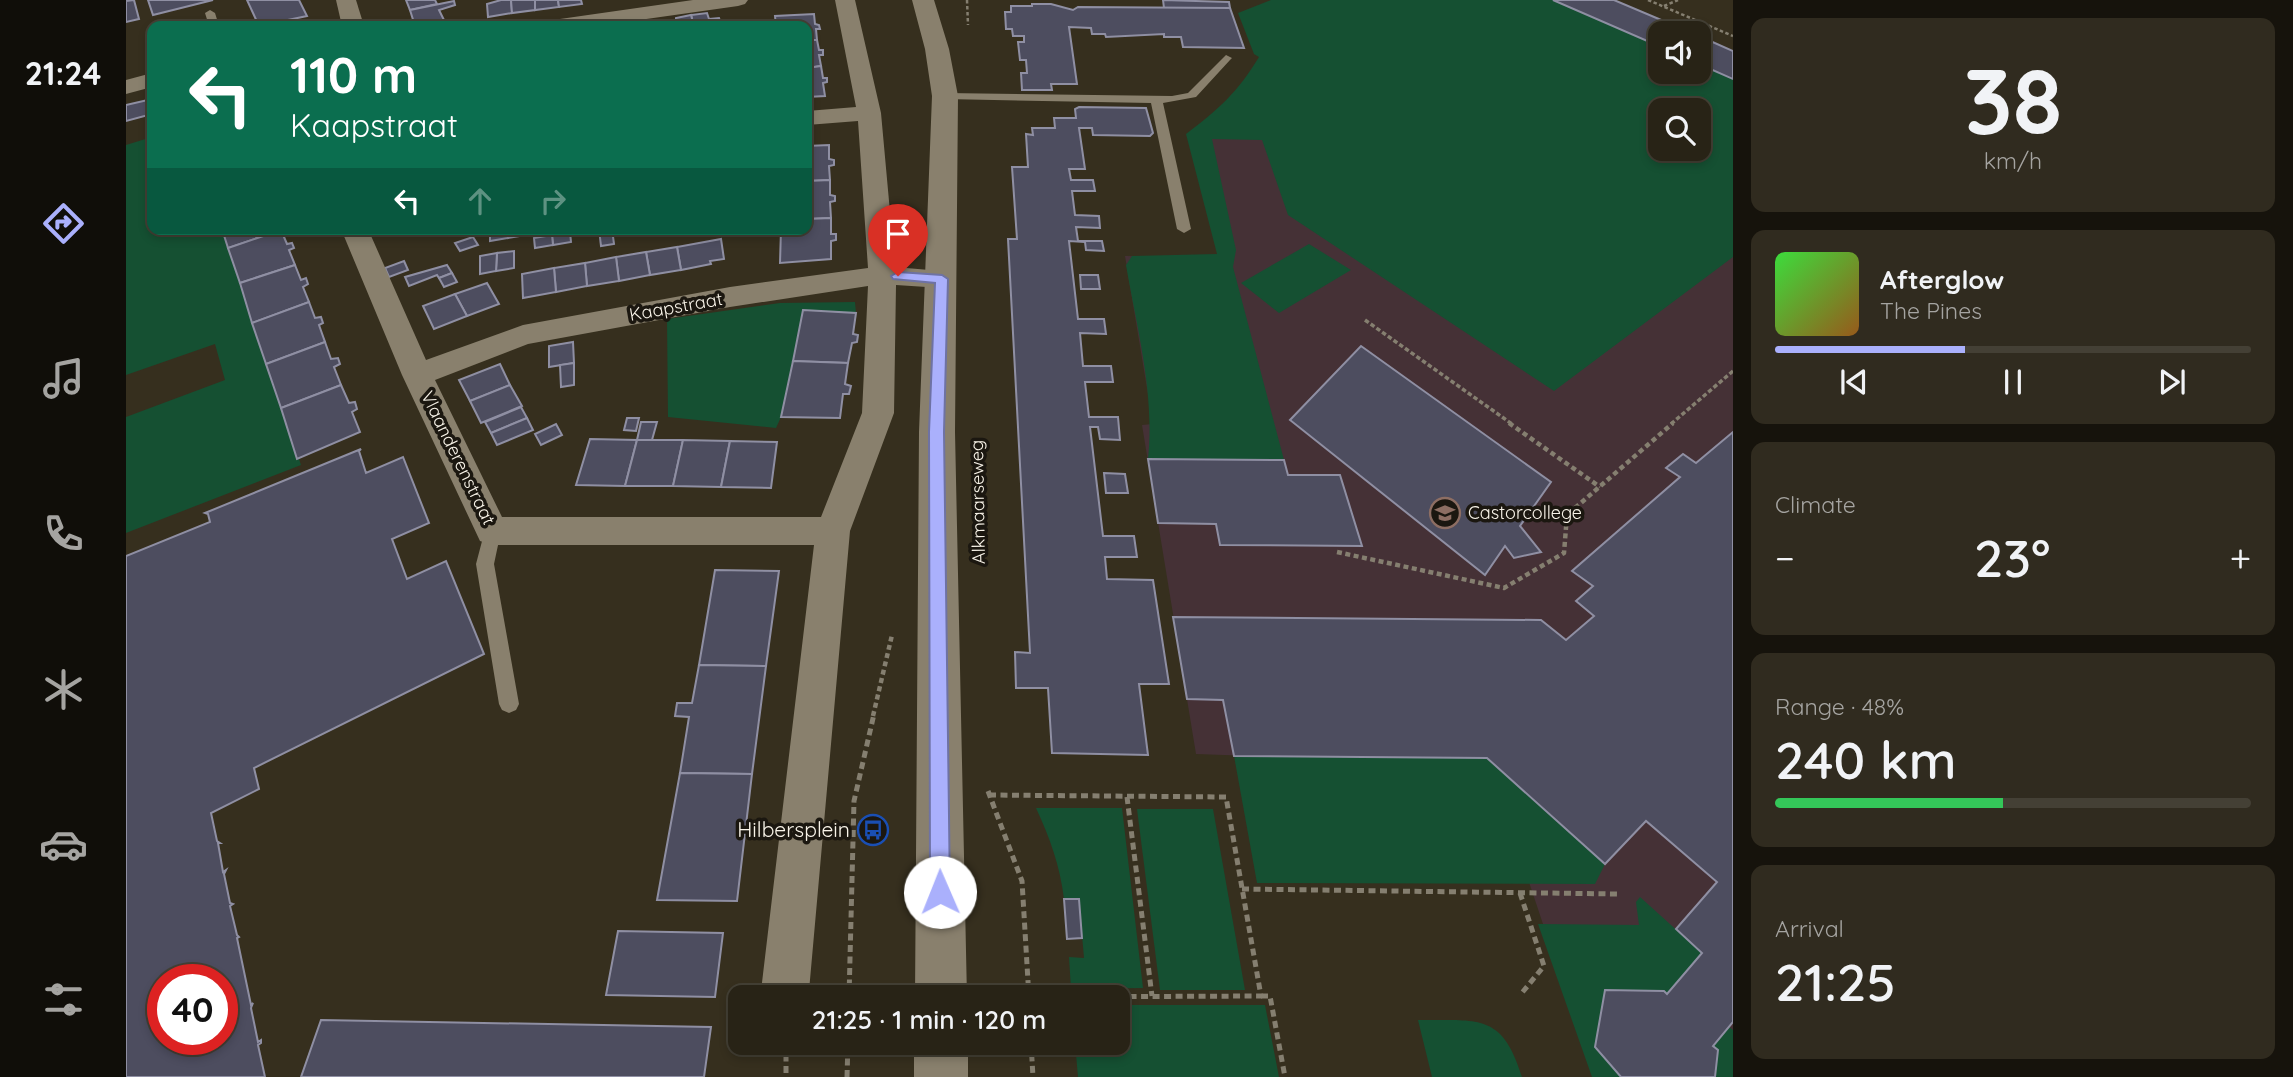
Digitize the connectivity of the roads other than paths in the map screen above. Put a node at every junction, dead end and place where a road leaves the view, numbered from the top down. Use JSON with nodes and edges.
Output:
{"nodes":[{"id":1,"x":346,"y":0,"type":"edge"},
{"id":2,"x":738,"y":0,"type":"edge"},
{"id":3,"x":845,"y":0,"type":"edge"},
{"id":4,"x":923,"y":0,"type":"edge"},
{"id":5,"x":210,"y":13,"type":"dead end"},
{"id":6,"x":212,"y":21,"type":"edge"},
{"id":7,"x":352,"y":21,"type":"edge"},
{"id":8,"x":589,"y":21,"type":"edge"},
{"id":9,"x":1226,"y":58,"type":"dead end"},
{"id":10,"x":147,"y":81,"type":"edge"},
{"id":11,"x":126,"y":87,"type":"edge"},
{"id":12,"x":957,"y":96,"type":"junction"},
{"id":13,"x":1156,"y":100,"type":"junction"},
{"id":14,"x":869,"y":113,"type":"junction"},
{"id":15,"x":812,"y":117,"type":"edge"},
{"id":16,"x":1184,"y":229,"type":"dead end"},
{"id":17,"x":357,"y":235,"type":"edge"},
{"id":18,"x":882,"y":275,"type":"junction"},
{"id":19,"x":942,"y":279,"type":"junction"},
{"id":20,"x":417,"y":375,"type":"junction"},
{"id":21,"x":492,"y":531,"type":"junction"},
{"id":22,"x":833,"y":531,"type":"junction"},
{"id":23,"x":509,"y":704,"type":"dead end"},
{"id":24,"x":786,"y":985,"type":"edge"},
{"id":25,"x":941,"y":985,"type":"edge"},
{"id":26,"x":941,"y":1055,"type":"edge"},
{"id":27,"x":941,"y":1077,"type":"edge"}],
"edges":[{"from":1,"to":7,"type":"street"},
{"from":2,"to":8,"type":"street"},
{"from":3,"to":14,"type":"street"},
{"from":4,"to":12,"type":"street"},
{"from":5,"to":6,"type":"lane"},
{"from":9,"to":13,"type":"lane"},
{"from":10,"to":11,"type":"street"},
{"from":12,"to":13,"type":"lane"},
{"from":12,"to":19,"type":"street"},
{"from":13,"to":16,"type":"lane"},
{"from":14,"to":15,"type":"street"},
{"from":14,"to":18,"type":"street"},
{"from":17,"to":20,"type":"street","name":"Vlaanderenstraat"},
{"from":18,"to":19,"type":"street","name":"Kaapstraat"},
{"from":18,"to":20,"type":"street","name":"Kaapstraat"},
{"from":18,"to":22,"type":"street"},
{"from":19,"to":25,"type":"street"},
{"from":20,"to":21,"type":"street","name":"Vlaanderenstraat"},
{"from":21,"to":22,"type":"street","name":"Vlaanderenstraat"},
{"from":21,"to":23,"type":"lane"},
{"from":22,"to":24,"type":"street"},
{"from":26,"to":27,"type":"street"}]}
